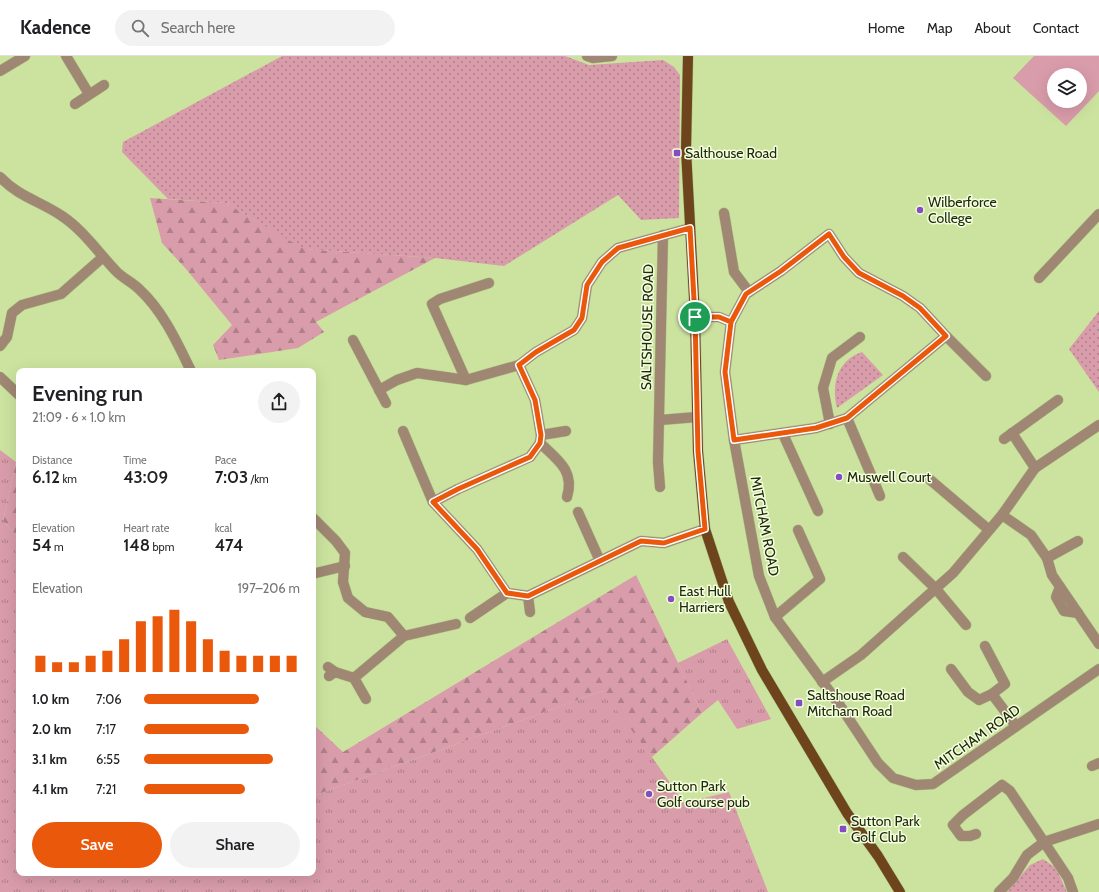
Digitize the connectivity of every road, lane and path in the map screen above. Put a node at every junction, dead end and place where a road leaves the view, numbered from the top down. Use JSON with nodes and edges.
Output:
{"nodes":[{"id":1,"x":25,"y":56,"type":"edge"},
{"id":2,"x":66,"y":56,"type":"edge"},
{"id":3,"x":587,"y":56,"type":"edge"},
{"id":4,"x":612,"y":56,"type":"edge"},
{"id":5,"x":688,"y":56,"type":"edge"},
{"id":6,"x":0,"y":71,"type":"edge"},
{"id":7,"x":104,"y":85,"type":"dead end"},
{"id":8,"x":89,"y":94,"type":"junction"},
{"id":9,"x":75,"y":104,"type":"dead end"},
{"id":10,"x":0,"y":177,"type":"edge"},
{"id":11,"x":724,"y":213,"type":"dead end"},
{"id":12,"x":1099,"y":214,"type":"edge"},
{"id":13,"x":690,"y":228,"type":"junction"},
{"id":14,"x":663,"y":235,"type":"junction"},
{"id":15,"x":103,"y":257,"type":"junction"},
{"id":16,"x":1039,"y":278,"type":"dead end"},
{"id":17,"x":489,"y":283,"type":"dead end"},
{"id":18,"x":749,"y":292,"type":"junction"},
{"id":19,"x":695,"y":317,"type":"junction"},
{"id":20,"x":731,"y":322,"type":"junction"},
{"id":21,"x":946,"y":336,"type":"junction"},
{"id":22,"x":860,"y":337,"type":"dead end"},
{"id":23,"x":353,"y":340,"type":"dead end"},
{"id":24,"x":0,"y":346,"type":"edge"},
{"id":25,"x":519,"y":365,"type":"junction"},
{"id":26,"x":190,"y":368,"type":"edge"},
{"id":27,"x":986,"y":376,"type":"dead end"},
{"id":28,"x":0,"y":377,"type":"edge"},
{"id":29,"x":466,"y":380,"type":"junction"},
{"id":30,"x":379,"y":390,"type":"junction"},
{"id":31,"x":16,"y":392,"type":"edge"},
{"id":32,"x":1058,"y":400,"type":"dead end"},
{"id":33,"x":386,"y":403,"type":"dead end"},
{"id":34,"x":697,"y":417,"type":"junction"},
{"id":35,"x":847,"y":418,"type":"junction"},
{"id":36,"x":660,"y":420,"type":"junction"},
{"id":37,"x":830,"y":424,"type":"junction"},
{"id":38,"x":1098,"y":428,"type":"edge"},
{"id":39,"x":403,"y":431,"type":"dead end"},
{"id":40,"x":566,"y":431,"type":"dead end"},
{"id":41,"x":783,"y":434,"type":"junction"},
{"id":42,"x":541,"y":439,"type":"junction"},
{"id":43,"x":734,"y":440,"type":"junction"},
{"id":44,"x":1035,"y":468,"type":"junction"},
{"id":45,"x":928,"y":478,"type":"dead end"},
{"id":46,"x":660,"y":487,"type":"dead end"},
{"id":47,"x":880,"y":496,"type":"dead end"},
{"id":48,"x":567,"y":497,"type":"dead end"},
{"id":49,"x":433,"y":502,"type":"junction"},
{"id":50,"x":818,"y":511,"type":"dead end"},
{"id":51,"x":578,"y":512,"type":"dead end"},
{"id":52,"x":1002,"y":515,"type":"junction"},
{"id":53,"x":316,"y":521,"type":"edge"},
{"id":54,"x":705,"y":529,"type":"junction"},
{"id":55,"x":988,"y":529,"type":"junction"},
{"id":56,"x":798,"y":530,"type":"dead end"},
{"id":57,"x":1078,"y":541,"type":"dead end"},
{"id":58,"x":903,"y":557,"type":"dead end"},
{"id":59,"x":1047,"y":558,"type":"junction"},
{"id":60,"x":600,"y":562,"type":"junction"},
{"id":61,"x":344,"y":566,"type":"junction"},
{"id":62,"x":316,"y":575,"type":"edge"},
{"id":63,"x":936,"y":589,"type":"junction"},
{"id":64,"x":507,"y":593,"type":"junction"},
{"id":65,"x":528,"y":596,"type":"junction"},
{"id":66,"x":530,"y":612,"type":"dead end"},
{"id":67,"x":775,"y":617,"type":"junction"},
{"id":68,"x":470,"y":618,"type":"dead end"},
{"id":69,"x":961,"y":623,"type":"dead end"},
{"id":70,"x":456,"y":624,"type":"dead end"},
{"id":71,"x":404,"y":636,"type":"junction"},
{"id":72,"x":1099,"y":644,"type":"edge"},
{"id":73,"x":985,"y":646,"type":"dead end"},
{"id":74,"x":951,"y":669,"type":"dead end"},
{"id":75,"x":1099,"y":669,"type":"edge"},
{"id":76,"x":331,"y":672,"type":"dead end"},
{"id":77,"x":354,"y":678,"type":"junction"},
{"id":78,"x":822,"y":682,"type":"junction"},
{"id":79,"x":992,"y":694,"type":"junction"},
{"id":80,"x":366,"y":699,"type":"dead end"},
{"id":81,"x":1016,"y":726,"type":"junction"},
{"id":82,"x":1099,"y":824,"type":"edge"},
{"id":83,"x":976,"y":834,"type":"dead end"},
{"id":84,"x":1044,"y":842,"type":"junction"},
{"id":85,"x":900,"y":892,"type":"edge"},
{"id":86,"x":998,"y":892,"type":"edge"},
{"id":87,"x":1073,"y":892,"type":"edge"}],
"edges":[{"from":1,"to":6,"type":"street"},
{"from":2,"to":8,"type":"street"},
{"from":3,"to":4,"type":"street"},
{"from":5,"to":13,"type":"main road"},
{"from":7,"to":8,"type":"street"},
{"from":8,"to":9,"type":"street"},
{"from":10,"to":15,"type":"street"},
{"from":11,"to":18,"type":"street"},
{"from":12,"to":16,"type":"street"},
{"from":13,"to":14,"type":"street"},
{"from":13,"to":19,"type":"main road"},
{"from":14,"to":25,"type":"street"},
{"from":14,"to":36,"type":"street","name":"SALTSHOUSE ROAD"},
{"from":15,"to":24,"type":"street"},
{"from":15,"to":26,"type":"street"},
{"from":17,"to":29,"type":"street"},
{"from":18,"to":20,"type":"street"},
{"from":18,"to":21,"type":"street"},
{"from":19,"to":20,"type":"street"},
{"from":19,"to":34,"type":"main road"},
{"from":20,"to":43,"type":"street","name":"MITCHAM ROAD"},
{"from":21,"to":27,"type":"street"},
{"from":21,"to":35,"type":"street"},
{"from":22,"to":37,"type":"street"},
{"from":23,"to":30,"type":"street"},
{"from":25,"to":29,"type":"street"},
{"from":25,"to":42,"type":"street"},
{"from":28,"to":31,"type":"street"},
{"from":29,"to":30,"type":"street"},
{"from":30,"to":33,"type":"street"},
{"from":32,"to":44,"type":"street"},
{"from":34,"to":36,"type":"street"},
{"from":34,"to":54,"type":"main road"},
{"from":35,"to":37,"type":"street"},
{"from":35,"to":47,"type":"street"},
{"from":36,"to":46,"type":"street","name":"SALTSHOUSE ROAD"},
{"from":37,"to":41,"type":"street"},
{"from":38,"to":44,"type":"street"},
{"from":39,"to":49,"type":"street"},
{"from":40,"to":42,"type":"street"},
{"from":41,"to":43,"type":"street"},
{"from":41,"to":50,"type":"street"},
{"from":42,"to":48,"type":"street"},
{"from":42,"to":49,"type":"street"},
{"from":43,"to":67,"type":"street","name":"MITCHAM ROAD"},
{"from":44,"to":52,"type":"street"},
{"from":45,"to":55,"type":"street"},
{"from":49,"to":64,"type":"street"},
{"from":51,"to":60,"type":"street"},
{"from":52,"to":55,"type":"street"},
{"from":52,"to":59,"type":"street"},
{"from":53,"to":61,"type":"street"},
{"from":54,"to":60,"type":"street"},
{"from":54,"to":85,"type":"main road"},
{"from":55,"to":63,"type":"street"},
{"from":56,"to":67,"type":"street"},
{"from":57,"to":59,"type":"street"},
{"from":58,"to":63,"type":"street"},
{"from":59,"to":72,"type":"street"},
{"from":60,"to":65,"type":"street"},
{"from":61,"to":62,"type":"street"},
{"from":61,"to":71,"type":"street"},
{"from":63,"to":69,"type":"street"},
{"from":63,"to":78,"type":"street"},
{"from":64,"to":65,"type":"street"},
{"from":64,"to":68,"type":"street"},
{"from":65,"to":66,"type":"street"},
{"from":67,"to":78,"type":"street","name":"MITCHAM ROAD"},
{"from":70,"to":71,"type":"street"},
{"from":71,"to":77,"type":"street"},
{"from":73,"to":79,"type":"street"},
{"from":74,"to":79,"type":"street"},
{"from":75,"to":81,"type":"street","name":"MITCHAM ROAD"},
{"from":76,"to":77,"type":"street"},
{"from":77,"to":80,"type":"street"},
{"from":78,"to":81,"type":"street","name":"MITCHAM ROAD"},
{"from":79,"to":81,"type":"street"},
{"from":82,"to":84,"type":"street"},
{"from":83,"to":84,"type":"street"},
{"from":84,"to":86,"type":"street"},
{"from":84,"to":87,"type":"street"}]}
